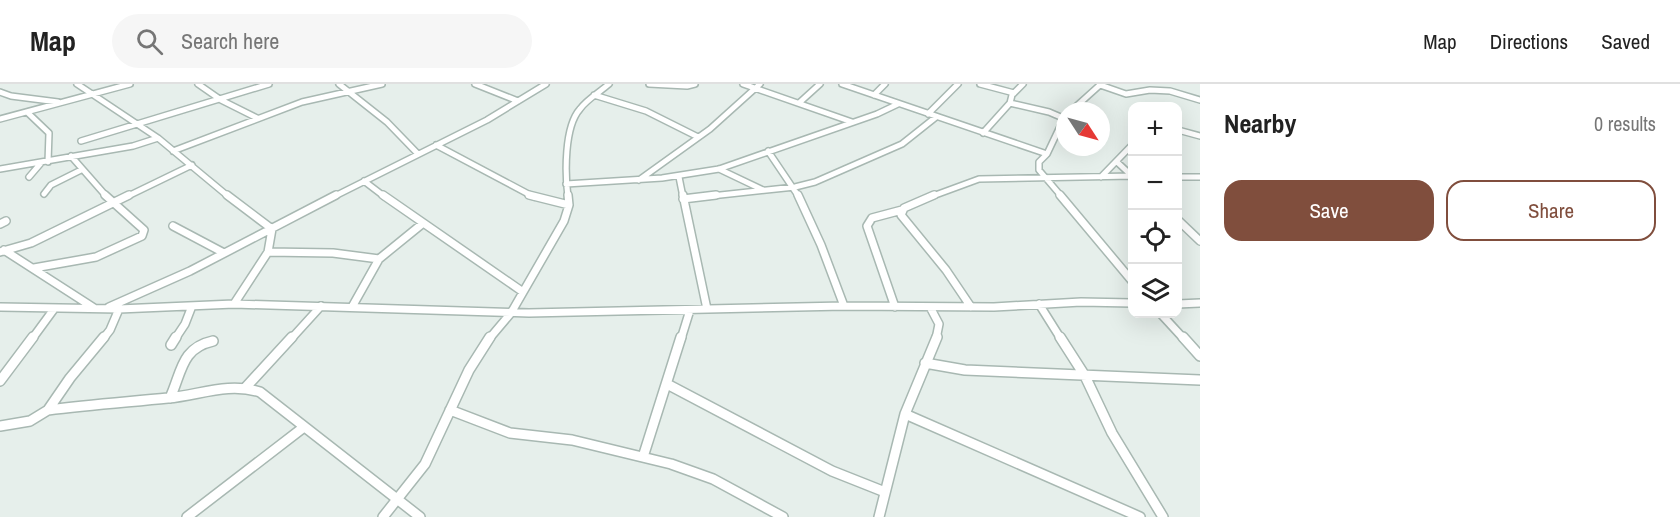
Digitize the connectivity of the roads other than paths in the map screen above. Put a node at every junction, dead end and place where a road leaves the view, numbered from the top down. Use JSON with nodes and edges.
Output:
{"nodes":[{"id":1,"x":77,"y":84,"type":"edge"},
{"id":2,"x":130,"y":84,"type":"edge"},
{"id":3,"x":199,"y":84,"type":"edge"},
{"id":4,"x":269,"y":84,"type":"edge"},
{"id":5,"x":382,"y":84,"type":"edge"},
{"id":6,"x":475,"y":84,"type":"edge"},
{"id":7,"x":546,"y":84,"type":"edge"},
{"id":8,"x":609,"y":84,"type":"edge"},
{"id":9,"x":649,"y":84,"type":"edge"},
{"id":10,"x":695,"y":84,"type":"edge"},
{"id":11,"x":743,"y":84,"type":"edge"},
{"id":12,"x":820,"y":84,"type":"edge"},
{"id":13,"x":842,"y":84,"type":"edge"},
{"id":14,"x":885,"y":84,"type":"edge"},
{"id":15,"x":956,"y":84,"type":"edge"},
{"id":16,"x":980,"y":84,"type":"edge"},
{"id":17,"x":1023,"y":84,"type":"edge"},
{"id":18,"x":1172,"y":84,"type":"edge"},
{"id":19,"x":341,"y":85,"type":"edge"},
{"id":20,"x":1100,"y":85,"type":"edge"},
{"id":21,"x":757,"y":86,"type":"edge"},
{"id":22,"x":1170,"y":91,"type":"junction"},
{"id":23,"x":1014,"y":93,"type":"junction"},
{"id":24,"x":2,"y":94,"type":"edge"},
{"id":25,"x":93,"y":94,"type":"junction"},
{"id":26,"x":594,"y":95,"type":"junction"},
{"id":27,"x":874,"y":95,"type":"junction"},
{"id":28,"x":221,"y":100,"type":"junction"},
{"id":29,"x":1200,"y":100,"type":"edge"},
{"id":30,"x":518,"y":101,"type":"junction"},
{"id":31,"x":66,"y":102,"type":"junction"},
{"id":32,"x":1081,"y":102,"type":"edge"},
{"id":33,"x":1010,"y":103,"type":"junction"},
{"id":34,"x":798,"y":104,"type":"junction"},
{"id":35,"x":898,"y":104,"type":"junction"},
{"id":36,"x":27,"y":112,"type":"junction"},
{"id":37,"x":928,"y":114,"type":"junction"},
{"id":38,"x":1056,"y":114,"type":"edge"},
{"id":39,"x":936,"y":117,"type":"junction"},
{"id":40,"x":257,"y":118,"type":"junction"},
{"id":41,"x":0,"y":119,"type":"edge"},
{"id":42,"x":852,"y":122,"type":"junction"},
{"id":43,"x":139,"y":124,"type":"junction"},
{"id":44,"x":1182,"y":131,"type":"edge"},
{"id":45,"x":983,"y":133,"type":"junction"},
{"id":46,"x":1056,"y":134,"type":"edge"},
{"id":47,"x":1200,"y":136,"type":"edge"},
{"id":48,"x":698,"y":137,"type":"junction"},
{"id":49,"x":158,"y":138,"type":"junction"},
{"id":50,"x":81,"y":141,"type":"dead end"},
{"id":51,"x":436,"y":145,"type":"junction"},
{"id":52,"x":1128,"y":149,"type":"edge"},
{"id":53,"x":173,"y":151,"type":"junction"},
{"id":54,"x":768,"y":151,"type":"junction"},
{"id":55,"x":418,"y":154,"type":"junction"},
{"id":56,"x":1047,"y":154,"type":"junction"},
{"id":57,"x":71,"y":156,"type":"junction"},
{"id":58,"x":45,"y":162,"type":"junction"},
{"id":59,"x":1117,"y":162,"type":"junction"},
{"id":60,"x":192,"y":165,"type":"junction"},
{"id":61,"x":0,"y":169,"type":"edge"},
{"id":62,"x":719,"y":169,"type":"junction"},
{"id":63,"x":81,"y":170,"type":"junction"},
{"id":64,"x":1128,"y":172,"type":"edge"},
{"id":65,"x":1128,"y":176,"type":"edge"},
{"id":66,"x":29,"y":177,"type":"dead end"},
{"id":67,"x":679,"y":177,"type":"junction"},
{"id":68,"x":1101,"y":177,"type":"junction"},
{"id":69,"x":1182,"y":177,"type":"edge"},
{"id":70,"x":1200,"y":177,"type":"edge"},
{"id":71,"x":1044,"y":178,"type":"junction"},
{"id":72,"x":364,"y":181,"type":"junction"},
{"id":73,"x":638,"y":181,"type":"junction"},
{"id":74,"x":566,"y":184,"type":"junction"},
{"id":75,"x":795,"y":187,"type":"junction"},
{"id":76,"x":763,"y":190,"type":"junction"},
{"id":77,"x":44,"y":194,"type":"dead end"},
{"id":78,"x":683,"y":199,"type":"junction"},
{"id":79,"x":112,"y":203,"type":"junction"},
{"id":80,"x":569,"y":205,"type":"junction"},
{"id":81,"x":902,"y":210,"type":"junction"},
{"id":82,"x":422,"y":224,"type":"junction"},
{"id":83,"x":1182,"y":224,"type":"edge"},
{"id":84,"x":172,"y":226,"type":"dead end"},
{"id":85,"x":272,"y":229,"type":"junction"},
{"id":86,"x":1200,"y":242,"type":"edge"},
{"id":87,"x":2,"y":251,"type":"edge"},
{"id":88,"x":268,"y":252,"type":"junction"},
{"id":89,"x":224,"y":254,"type":"junction"},
{"id":90,"x":379,"y":259,"type":"junction"},
{"id":91,"x":34,"y":268,"type":"junction"},
{"id":92,"x":1128,"y":276,"type":"edge"},
{"id":93,"x":523,"y":291,"type":"junction"},
{"id":94,"x":1039,"y":303,"type":"junction"},
{"id":95,"x":1128,"y":303,"type":"edge"},
{"id":96,"x":1200,"y":303,"type":"edge"},
{"id":97,"x":234,"y":304,"type":"junction"},
{"id":98,"x":1182,"y":304,"type":"edge"},
{"id":99,"x":192,"y":306,"type":"junction"},
{"id":100,"x":321,"y":306,"type":"junction"},
{"id":101,"x":844,"y":306,"type":"junction"},
{"id":102,"x":894,"y":306,"type":"junction"},
{"id":103,"x":0,"y":307,"type":"edge"},
{"id":104,"x":352,"y":307,"type":"junction"},
{"id":105,"x":930,"y":307,"type":"junction"},
{"id":106,"x":971,"y":307,"type":"junction"},
{"id":107,"x":94,"y":308,"type":"junction"},
{"id":108,"x":107,"y":308,"type":"junction"},
{"id":109,"x":54,"y":309,"type":"junction"},
{"id":110,"x":119,"y":309,"type":"junction"},
{"id":111,"x":707,"y":309,"type":"junction"},
{"id":112,"x":690,"y":310,"type":"junction"},
{"id":113,"x":511,"y":313,"type":"junction"},
{"id":114,"x":1165,"y":318,"type":"edge"},
{"id":115,"x":213,"y":341,"type":"dead end"},
{"id":116,"x":171,"y":345,"type":"dead end"},
{"id":117,"x":1200,"y":356,"type":"edge"},
{"id":118,"x":925,"y":363,"type":"junction"},
{"id":119,"x":1085,"y":376,"type":"junction"},
{"id":120,"x":1200,"y":380,"type":"edge"},
{"id":121,"x":0,"y":381,"type":"edge"},
{"id":122,"x":667,"y":384,"type":"junction"},
{"id":123,"x":246,"y":387,"type":"junction"},
{"id":124,"x":170,"y":398,"type":"junction"},
{"id":125,"x":48,"y":410,"type":"junction"},
{"id":126,"x":450,"y":410,"type":"junction"},
{"id":127,"x":905,"y":414,"type":"junction"},
{"id":128,"x":0,"y":426,"type":"edge"},
{"id":129,"x":304,"y":427,"type":"junction"},
{"id":130,"x":643,"y":456,"type":"junction"},
{"id":131,"x":885,"y":492,"type":"junction"},
{"id":132,"x":399,"y":499,"type":"junction"},
{"id":133,"x":187,"y":517,"type":"edge"},
{"id":134,"x":383,"y":517,"type":"edge"},
{"id":135,"x":420,"y":517,"type":"edge"},
{"id":136,"x":783,"y":517,"type":"edge"},
{"id":137,"x":879,"y":517,"type":"edge"},
{"id":138,"x":1140,"y":517,"type":"edge"},
{"id":139,"x":1163,"y":517,"type":"edge"}],
"edges":[{"from":1,"to":25,"type":"street"},
{"from":2,"to":25,"type":"street"},
{"from":3,"to":28,"type":"street"},
{"from":4,"to":28,"type":"street"},
{"from":5,"to":19,"type":"street"},
{"from":6,"to":30,"type":"street"},
{"from":7,"to":30,"type":"street"},
{"from":8,"to":26,"type":"street"},
{"from":9,"to":10,"type":"street"},
{"from":11,"to":21,"type":"street"},
{"from":12,"to":34,"type":"street"},
{"from":13,"to":27,"type":"street"},
{"from":14,"to":27,"type":"street"},
{"from":15,"to":37,"type":"street"},
{"from":16,"to":23,"type":"street"},
{"from":17,"to":23,"type":"street"},
{"from":18,"to":22,"type":"street"},
{"from":19,"to":40,"type":"street"},
{"from":19,"to":55,"type":"street"},
{"from":20,"to":22,"type":"street"},
{"from":20,"to":32,"type":"street"},
{"from":21,"to":34,"type":"street"},
{"from":21,"to":48,"type":"street"},
{"from":22,"to":29,"type":"street"},
{"from":23,"to":33,"type":"street"},
{"from":24,"to":31,"type":"street"},
{"from":25,"to":31,"type":"street"},
{"from":25,"to":43,"type":"street"},
{"from":26,"to":48,"type":"street"},
{"from":26,"to":74,"type":"street"},
{"from":27,"to":35,"type":"street"},
{"from":28,"to":40,"type":"street"},
{"from":28,"to":43,"type":"street"},
{"from":30,"to":51,"type":"street"},
{"from":31,"to":36,"type":"street"},
{"from":33,"to":38,"type":"street"},
{"from":33,"to":45,"type":"street"},
{"from":34,"to":42,"type":"street"},
{"from":35,"to":37,"type":"street"},
{"from":35,"to":42,"type":"street"},
{"from":36,"to":41,"type":"street"},
{"from":36,"to":58,"type":"street"},
{"from":37,"to":39,"type":"street"},
{"from":39,"to":45,"type":"street"},
{"from":39,"to":75,"type":"street"},
{"from":40,"to":53,"type":"street"},
{"from":42,"to":54,"type":"street"},
{"from":43,"to":49,"type":"street"},
{"from":43,"to":50,"type":"street"},
{"from":44,"to":47,"type":"street"},
{"from":45,"to":56,"type":"street"},
{"from":46,"to":56,"type":"street"},
{"from":48,"to":73,"type":"street"},
{"from":49,"to":53,"type":"street"},
{"from":49,"to":57,"type":"street"},
{"from":51,"to":55,"type":"street"},
{"from":51,"to":80,"type":"street"},
{"from":52,"to":59,"type":"street"},
{"from":53,"to":60,"type":"street"},
{"from":54,"to":62,"type":"street"},
{"from":54,"to":75,"type":"street"},
{"from":55,"to":72,"type":"street"},
{"from":56,"to":71,"type":"street"},
{"from":57,"to":58,"type":"street"},
{"from":57,"to":63,"type":"street"},
{"from":58,"to":61,"type":"street"},
{"from":58,"to":66,"type":"street"},
{"from":59,"to":64,"type":"street"},
{"from":59,"to":68,"type":"street"},
{"from":60,"to":79,"type":"street"},
{"from":60,"to":85,"type":"street"},
{"from":62,"to":67,"type":"street"},
{"from":62,"to":76,"type":"street"},
{"from":63,"to":77,"type":"street"},
{"from":63,"to":79,"type":"street"},
{"from":65,"to":68,"type":"street"},
{"from":67,"to":73,"type":"street"},
{"from":67,"to":78,"type":"street"},
{"from":68,"to":71,"type":"street"},
{"from":69,"to":70,"type":"street"},
{"from":71,"to":81,"type":"street"},
{"from":71,"to":92,"type":"street"},
{"from":72,"to":82,"type":"street"},
{"from":72,"to":85,"type":"street"},
{"from":73,"to":74,"type":"street"},
{"from":74,"to":80,"type":"street"},
{"from":75,"to":76,"type":"street"},
{"from":75,"to":101,"type":"street"},
{"from":76,"to":78,"type":"street"},
{"from":78,"to":111,"type":"street"},
{"from":79,"to":87,"type":"street"},
{"from":79,"to":91,"type":"street"},
{"from":80,"to":93,"type":"street"},
{"from":81,"to":102,"type":"street"},
{"from":81,"to":106,"type":"street"},
{"from":82,"to":90,"type":"street"},
{"from":82,"to":93,"type":"street"},
{"from":83,"to":86,"type":"street"},
{"from":84,"to":89,"type":"street"},
{"from":85,"to":88,"type":"street"},
{"from":85,"to":89,"type":"street"},
{"from":87,"to":91,"type":"street"},
{"from":88,"to":90,"type":"street"},
{"from":88,"to":97,"type":"street"},
{"from":89,"to":108,"type":"street"},
{"from":90,"to":104,"type":"street"},
{"from":91,"to":107,"type":"street"},
{"from":93,"to":113,"type":"street"},
{"from":94,"to":95,"type":"street"},
{"from":94,"to":106,"type":"street"},
{"from":94,"to":119,"type":"street"},
{"from":96,"to":98,"type":"street"},
{"from":97,"to":99,"type":"street"},
{"from":97,"to":100,"type":"street"},
{"from":99,"to":110,"type":"street"},
{"from":99,"to":116,"type":"street"},
{"from":100,"to":104,"type":"street"},
{"from":100,"to":123,"type":"street"},
{"from":101,"to":102,"type":"street"},
{"from":101,"to":111,"type":"street"},
{"from":102,"to":105,"type":"street"},
{"from":103,"to":109,"type":"street"},
{"from":104,"to":113,"type":"street"},
{"from":105,"to":106,"type":"street"},
{"from":105,"to":118,"type":"street"},
{"from":107,"to":108,"type":"street"},
{"from":107,"to":109,"type":"street"},
{"from":108,"to":110,"type":"street"},
{"from":109,"to":121,"type":"street"},
{"from":110,"to":125,"type":"street"},
{"from":111,"to":112,"type":"street"},
{"from":112,"to":113,"type":"street"},
{"from":112,"to":122,"type":"street"},
{"from":113,"to":126,"type":"street"},
{"from":114,"to":117,"type":"street"},
{"from":115,"to":124,"type":"street"},
{"from":118,"to":119,"type":"street"},
{"from":118,"to":127,"type":"street"},
{"from":119,"to":120,"type":"street"},
{"from":119,"to":139,"type":"street"},
{"from":122,"to":130,"type":"street"},
{"from":122,"to":131,"type":"street"},
{"from":123,"to":124,"type":"street"},
{"from":123,"to":129,"type":"street"},
{"from":124,"to":125,"type":"street"},
{"from":125,"to":128,"type":"street"},
{"from":126,"to":130,"type":"street"},
{"from":126,"to":132,"type":"street"},
{"from":127,"to":131,"type":"street"},
{"from":127,"to":138,"type":"street"},
{"from":129,"to":132,"type":"street"},
{"from":129,"to":133,"type":"street"},
{"from":130,"to":136,"type":"street"},
{"from":131,"to":137,"type":"street"},
{"from":132,"to":134,"type":"street"},
{"from":132,"to":135,"type":"street"}]}
